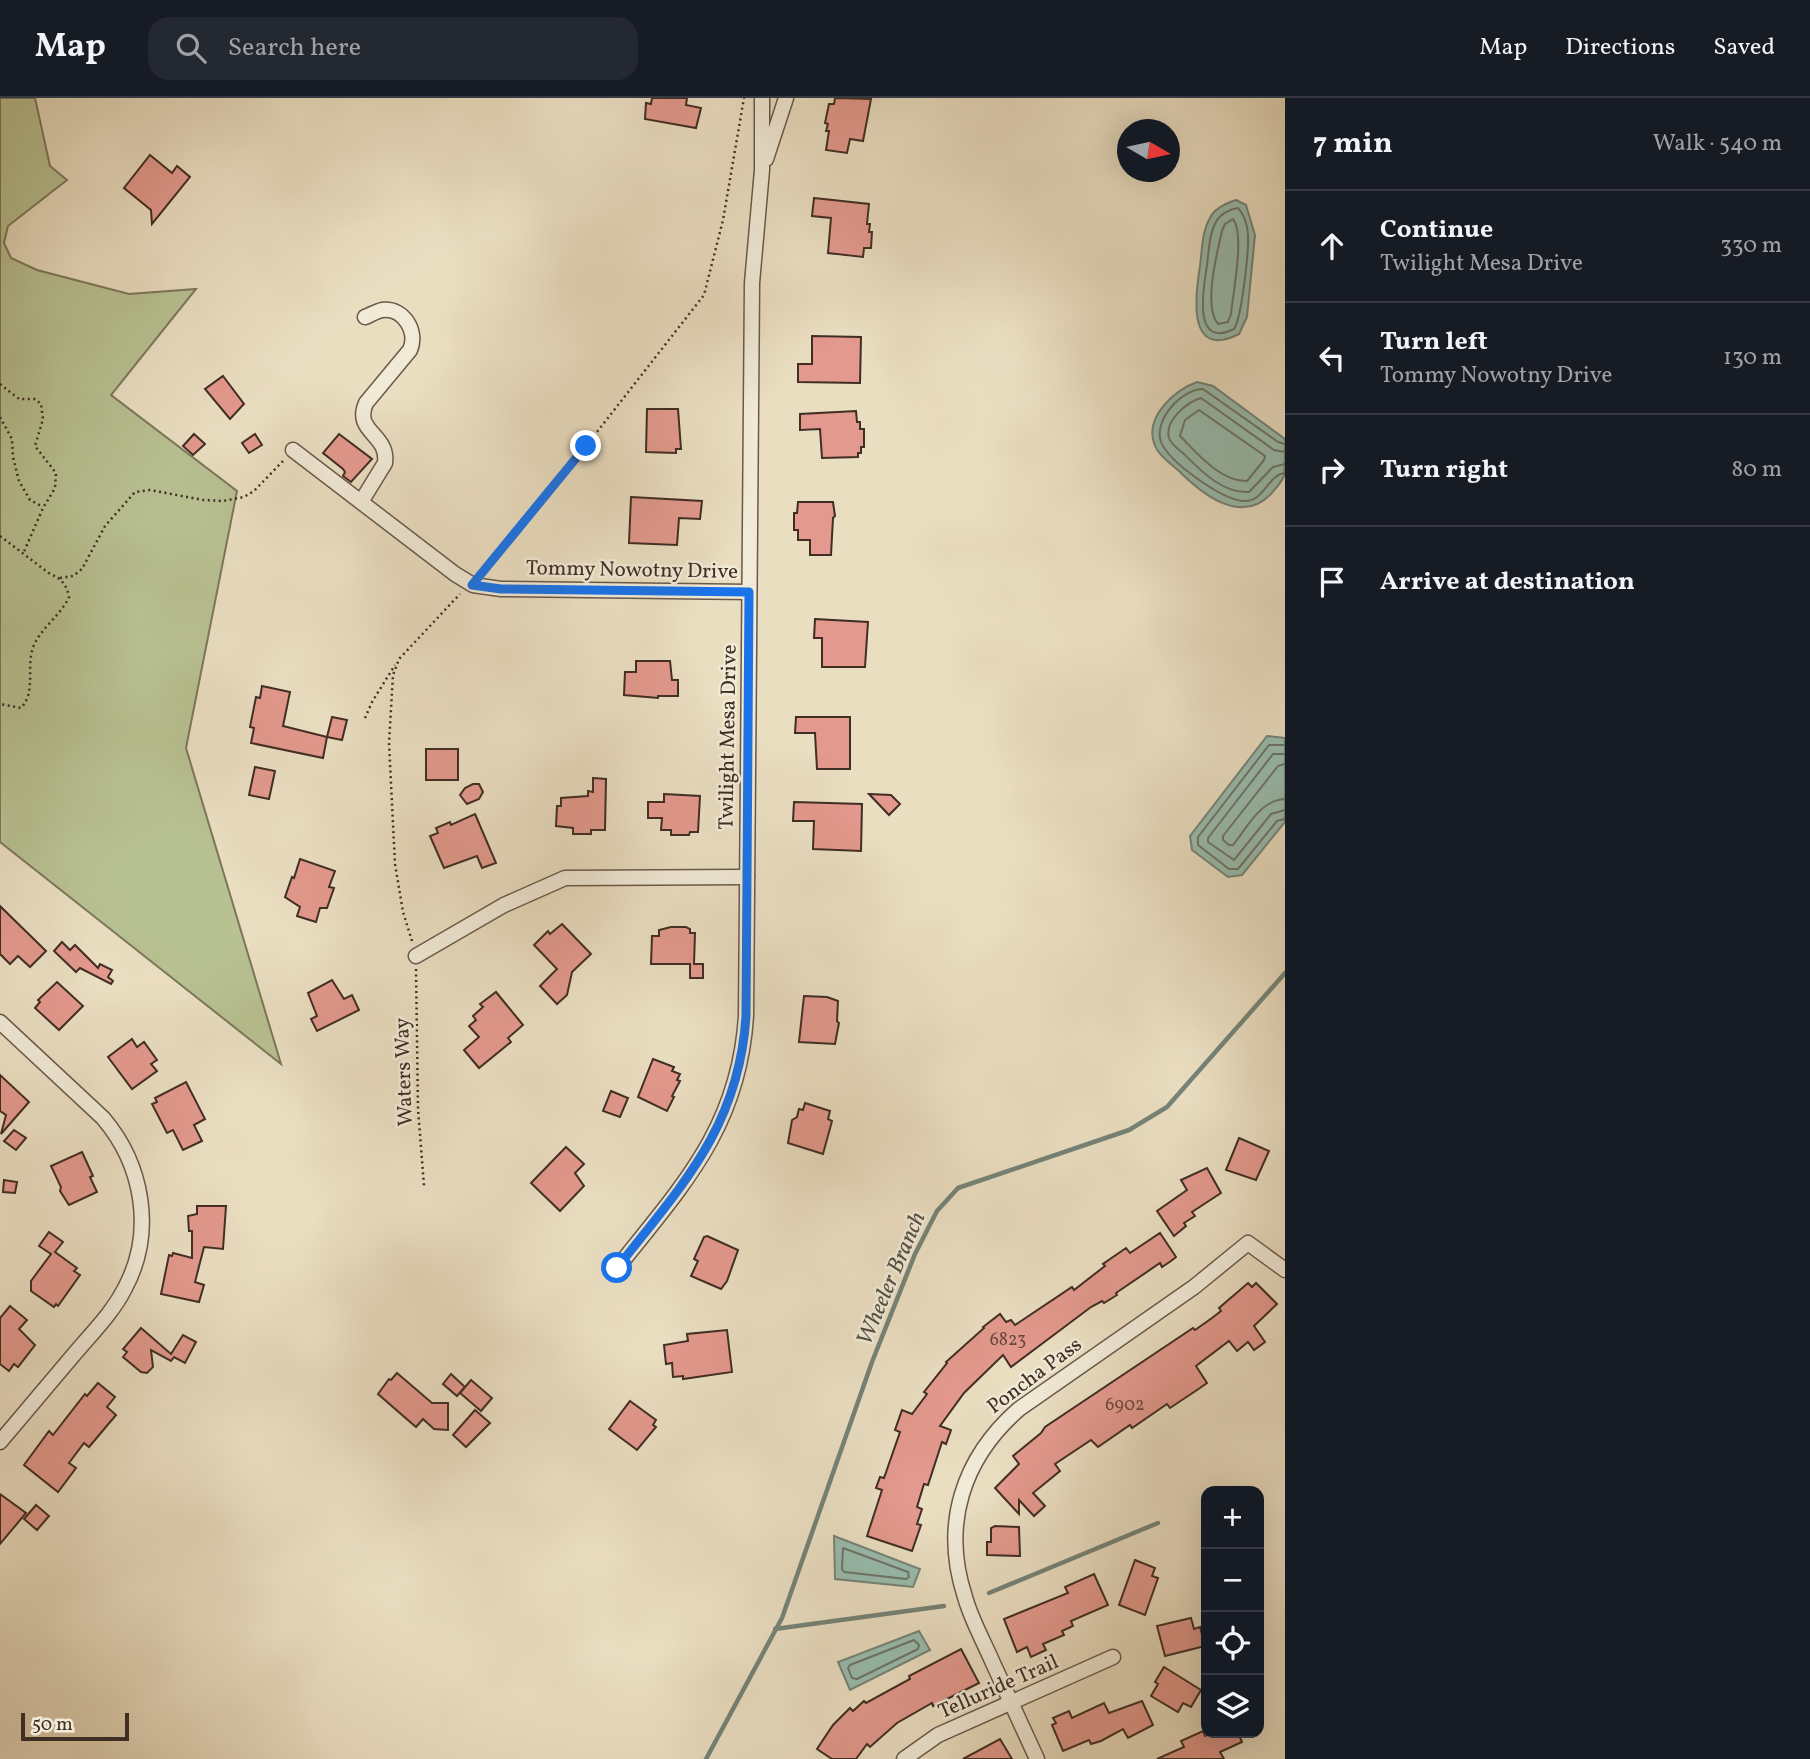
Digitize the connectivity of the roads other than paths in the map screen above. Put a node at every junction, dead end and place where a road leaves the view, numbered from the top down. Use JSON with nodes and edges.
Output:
{"nodes":[{"id":1,"x":762,"y":98,"type":"edge"},
{"id":2,"x":786,"y":98,"type":"edge"},
{"id":3,"x":762,"y":170,"type":"junction"},
{"id":4,"x":365,"y":317,"type":"dead end"},
{"id":5,"x":293,"y":450,"type":"road end"},
{"id":6,"x":361,"y":502,"type":"junction"},
{"id":7,"x":749,"y":592,"type":"junction"},
{"id":8,"x":747,"y":877,"type":"junction"},
{"id":9,"x":416,"y":956,"type":"road end"},
{"id":10,"x":0,"y":1022,"type":"edge"},
{"id":11,"x":617,"y":1268,"type":"dead end"},
{"id":12,"x":1285,"y":1270,"type":"edge"},
{"id":13,"x":0,"y":1442,"type":"edge"},
{"id":14,"x":1113,"y":1657,"type":"dead end"},
{"id":15,"x":1012,"y":1703,"type":"junction"},
{"id":16,"x":904,"y":1759,"type":"edge"},
{"id":17,"x":1037,"y":1759,"type":"edge"}],
"edges":[{"from":1,"to":3,"type":"street","name":"Twilight Mesa Drive"},
{"from":2,"to":3,"type":"street","name":"Twilight Mesa Drive"},
{"from":3,"to":7,"type":"street","name":"Twilight Mesa Drive"},
{"from":4,"to":6,"type":"street"},
{"from":5,"to":6,"type":"street"},
{"from":6,"to":7,"type":"street","name":"Tommy Nowotny Drive"},
{"from":7,"to":8,"type":"street","name":"Twilight Mesa Drive"},
{"from":8,"to":9,"type":"street"},
{"from":8,"to":11,"type":"street","name":"Twilight Mesa Drive"},
{"from":10,"to":13,"type":"street"},
{"from":12,"to":15,"type":"street","name":"Poncha Pass"},
{"from":14,"to":15,"type":"street","name":"Telluride Trail"},
{"from":15,"to":16,"type":"street","name":"Telluride Trail"},
{"from":15,"to":17,"type":"street","name":"Poncha Pass"}]}
